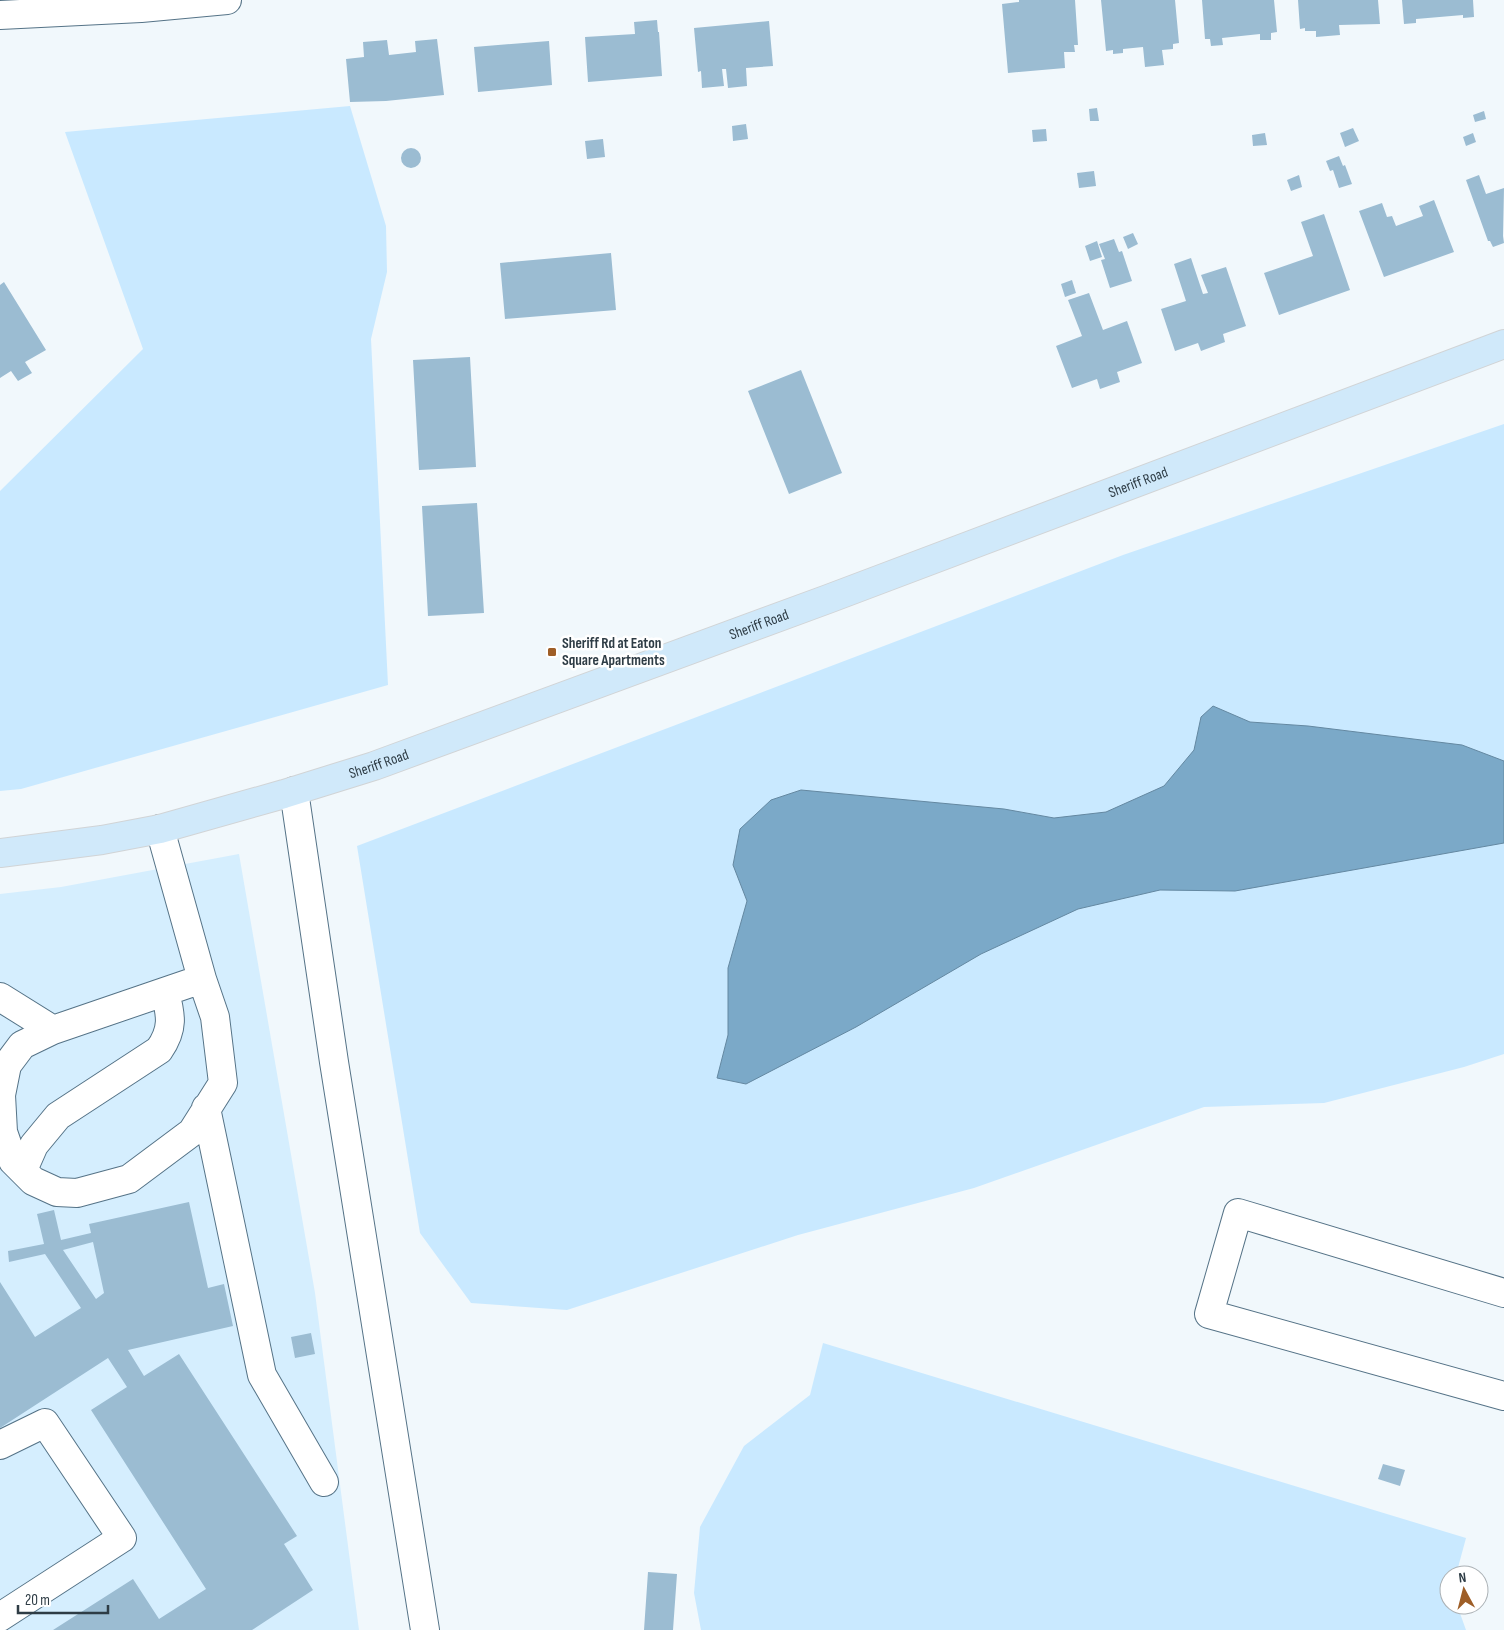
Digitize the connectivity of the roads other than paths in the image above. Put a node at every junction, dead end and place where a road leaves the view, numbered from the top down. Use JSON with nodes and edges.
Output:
{"nodes":[{"id":1,"x":227,"y":0,"type":"edge"},
{"id":2,"x":0,"y":15,"type":"edge"},
{"id":3,"x":1504,"y":344,"type":"edge"},
{"id":4,"x":294,"y":791,"type":"junction"},
{"id":5,"x":160,"y":829,"type":"junction"},
{"id":6,"x":0,"y":852,"type":"edge"},
{"id":7,"x":202,"y":979,"type":"junction"},
{"id":8,"x":164,"y":992,"type":"junction"},
{"id":9,"x":0,"y":997,"type":"edge"},
{"id":10,"x":53,"y":1030,"type":"junction"},
{"id":11,"x":206,"y":1108,"type":"junction"},
{"id":12,"x":23,"y":1170,"type":"junction"},
{"id":13,"x":1504,"y":1293,"type":"edge"},
{"id":14,"x":1504,"y":1396,"type":"edge"},
{"id":15,"x":0,"y":1445,"type":"edge"},
{"id":16,"x":324,"y":1482,"type":"dead end"},
{"id":17,"x":0,"y":1617,"type":"edge"},
{"id":18,"x":425,"y":1630,"type":"edge"}],
"edges":[{"from":1,"to":2,"type":"street"},
{"from":3,"to":4,"type":"main road","name":"Sheriff Road"},
{"from":4,"to":5,"type":"main road","name":"Sheriff Road"},
{"from":4,"to":18,"type":"street"},
{"from":5,"to":6,"type":"main road","name":"Sheriff Road"},
{"from":5,"to":7,"type":"street"},
{"from":7,"to":8,"type":"street"},
{"from":7,"to":11,"type":"street"},
{"from":8,"to":10,"type":"street"},
{"from":8,"to":12,"type":"street"},
{"from":9,"to":10,"type":"street"},
{"from":10,"to":12,"type":"street"},
{"from":11,"to":12,"type":"street"},
{"from":11,"to":16,"type":"street"},
{"from":13,"to":14,"type":"street"},
{"from":15,"to":17,"type":"street"}]}
